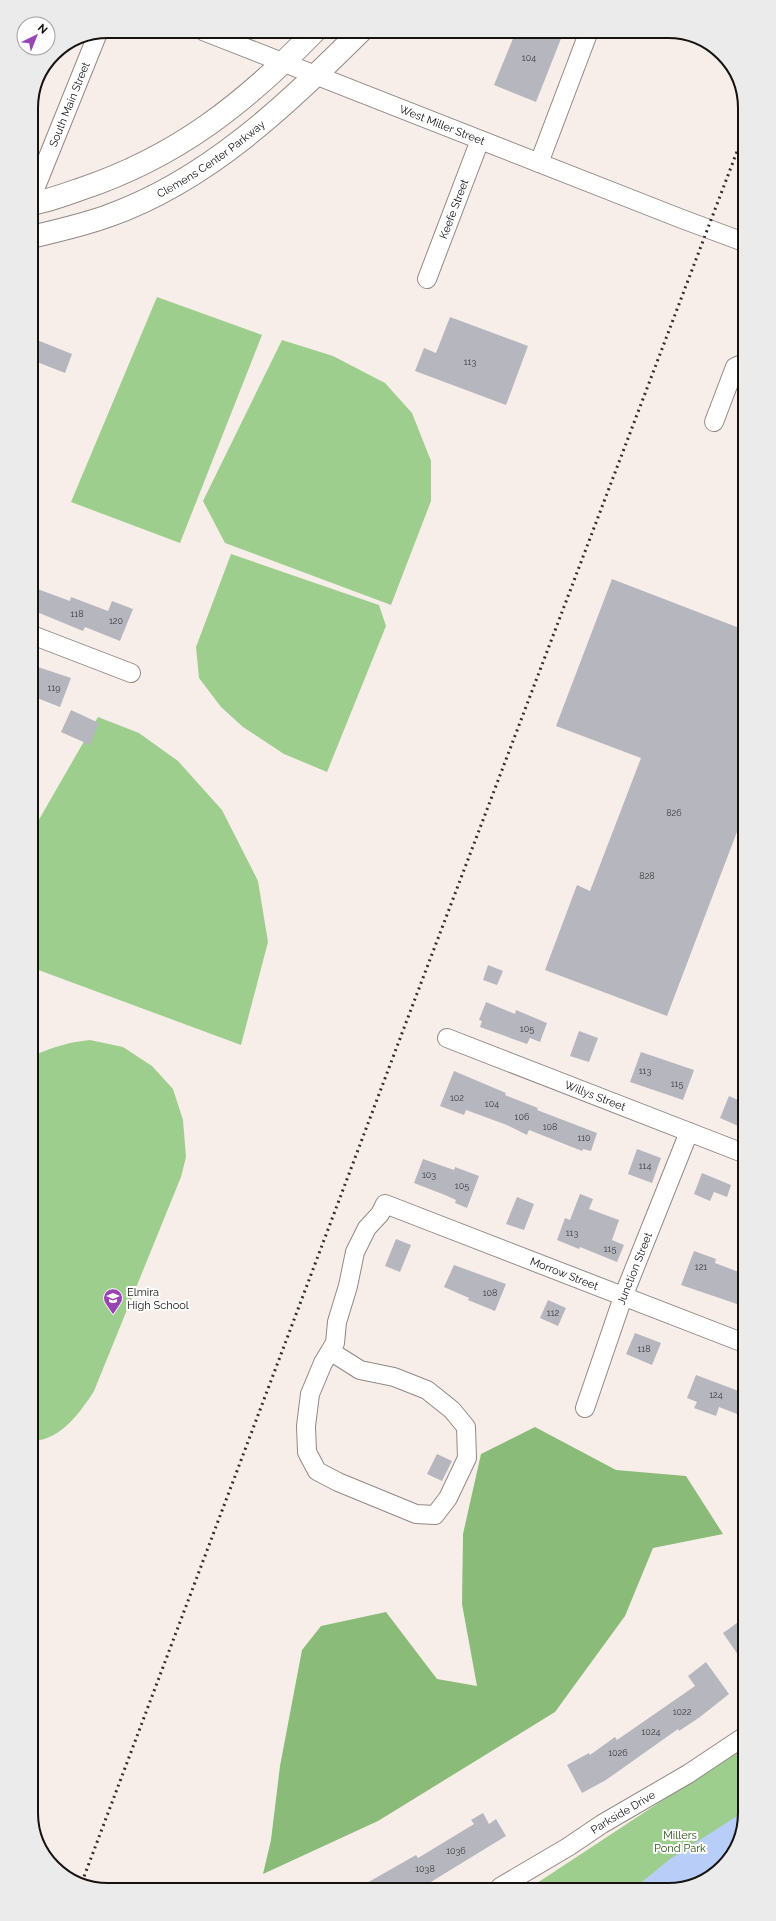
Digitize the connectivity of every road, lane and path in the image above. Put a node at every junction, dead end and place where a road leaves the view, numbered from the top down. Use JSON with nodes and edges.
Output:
{"nodes":[{"id":1,"x":221,"y":38,"type":"edge"},
{"id":2,"x":308,"y":38,"type":"edge"},
{"id":3,"x":354,"y":38,"type":"edge"},
{"id":4,"x":586,"y":38,"type":"edge"},
{"id":5,"x":95,"y":40,"type":"edge"},
{"id":6,"x":284,"y":63,"type":"junction"},
{"id":7,"x":317,"y":75,"type":"junction"},
{"id":8,"x":480,"y":140,"type":"junction"},
{"id":9,"x":539,"y":163,"type":"junction"},
{"id":10,"x":38,"y":182,"type":"edge"},
{"id":11,"x":38,"y":202,"type":"edge"},
{"id":12,"x":38,"y":235,"type":"edge"},
{"id":13,"x":738,"y":240,"type":"edge"},
{"id":14,"x":427,"y":279,"type":"dead end"},
{"id":15,"x":738,"y":366,"type":"edge"},
{"id":16,"x":714,"y":422,"type":"dead end"},
{"id":17,"x":38,"y":637,"type":"edge"},
{"id":18,"x":130,"y":673,"type":"dead end"},
{"id":19,"x":447,"y":1038,"type":"dead end"},
{"id":20,"x":689,"y":1132,"type":"junction"},
{"id":21,"x":738,"y":1151,"type":"edge"},
{"id":22,"x":623,"y":1297,"type":"junction"},
{"id":23,"x":738,"y":1341,"type":"edge"},
{"id":24,"x":330,"y":1351,"type":"junction"},
{"id":25,"x":585,"y":1408,"type":"dead end"},
{"id":26,"x":738,"y":1741,"type":"edge"},
{"id":27,"x":507,"y":1883,"type":"edge"}],
"edges":[{"from":1,"to":6,"type":"street","name":"West Miller Street"},
{"from":2,"to":6,"type":"main road"},
{"from":3,"to":7,"type":"main road","name":"Clemens Center Parkway"},
{"from":4,"to":9,"type":"street"},
{"from":5,"to":10,"type":"street","name":"South Main Street"},
{"from":6,"to":7,"type":"street","name":"West Miller Street"},
{"from":6,"to":11,"type":"main road"},
{"from":7,"to":8,"type":"street","name":"West Miller Street"},
{"from":7,"to":12,"type":"main road","name":"Clemens Center Parkway"},
{"from":8,"to":9,"type":"street","name":"West Miller Street"},
{"from":8,"to":14,"type":"street","name":"Keefe Street"},
{"from":9,"to":13,"type":"street","name":"West Miller Street"},
{"from":15,"to":16,"type":"street"},
{"from":17,"to":18,"type":"street"},
{"from":19,"to":20,"type":"street","name":"Willys Street"},
{"from":20,"to":21,"type":"street","name":"Willys Street"},
{"from":20,"to":22,"type":"street","name":"Junction Street"},
{"from":22,"to":23,"type":"street","name":"Morrow Street"},
{"from":22,"to":24,"type":"street","name":"Morrow Street"},
{"from":22,"to":25,"type":"street","name":"Junction Street"},
{"from":24,"to":24,"type":"street"},
{"from":26,"to":27,"type":"street","name":"Parkside Drive"}]}
